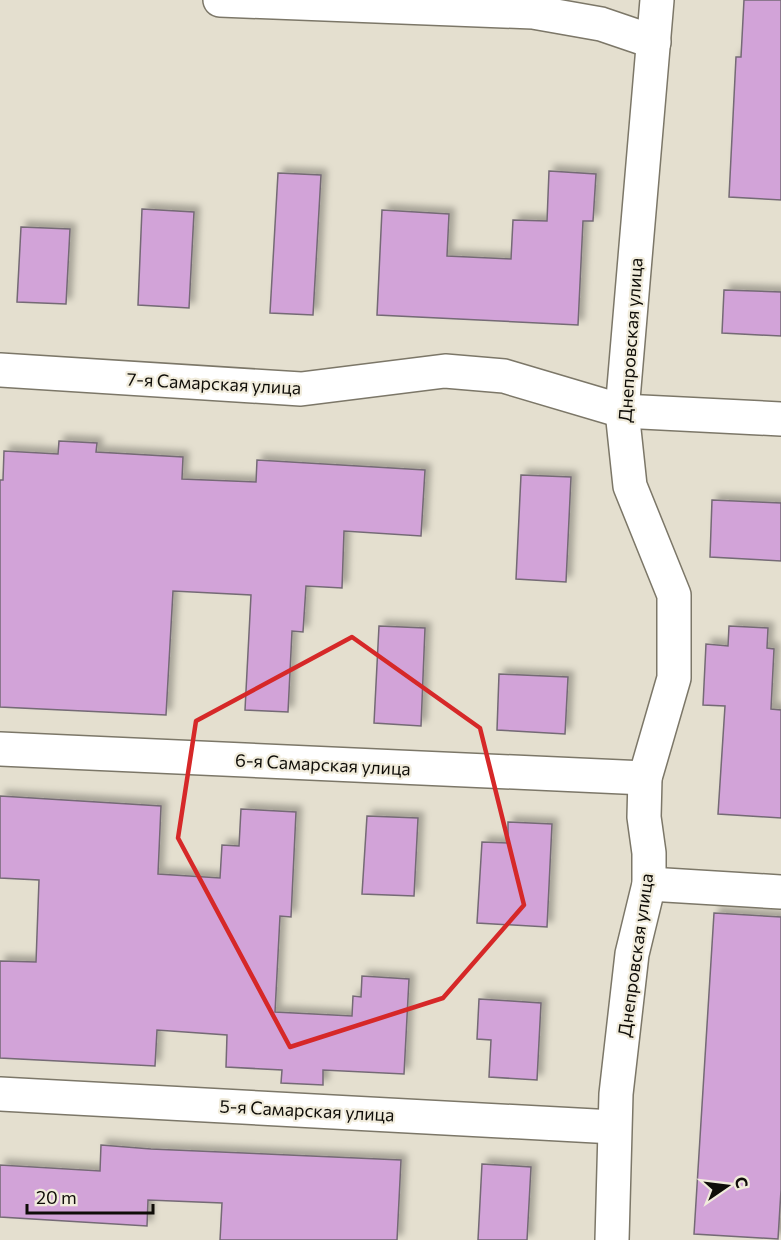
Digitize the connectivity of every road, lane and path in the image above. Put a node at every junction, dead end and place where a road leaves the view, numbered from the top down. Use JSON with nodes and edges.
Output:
{"nodes":[{"id":1,"x":220,"y":0,"type":"edge"},
{"id":2,"x":657,"y":0,"type":"edge"},
{"id":3,"x":654,"y":42,"type":"junction"},
{"id":4,"x":0,"y":370,"type":"edge"},
{"id":5,"x":622,"y":411,"type":"junction"},
{"id":6,"x":781,"y":419,"type":"edge"},
{"id":7,"x":0,"y":749,"type":"edge"},
{"id":8,"x":645,"y":778,"type":"junction"},
{"id":9,"x":649,"y":884,"type":"junction"},
{"id":10,"x":781,"y":892,"type":"edge"},
{"id":11,"x":0,"y":1094,"type":"edge"},
{"id":12,"x":614,"y":1126,"type":"junction"},
{"id":13,"x":612,"y":1240,"type":"edge"}],
"edges":[{"from":1,"to":3,"type":"street"},
{"from":2,"to":3,"type":"street","name":"Днепровская улица"},
{"from":3,"to":5,"type":"street","name":"Днепровская улица"},
{"from":4,"to":5,"type":"street","name":"7-я Самарская улица"},
{"from":5,"to":6,"type":"street","name":"7-я Самарская улица"},
{"from":5,"to":8,"type":"street","name":"Днепровская улица"},
{"from":7,"to":8,"type":"street","name":"6-я Самарская улица"},
{"from":8,"to":9,"type":"street","name":"Днепровская улица"},
{"from":9,"to":10,"type":"street"},
{"from":9,"to":12,"type":"street","name":"Днепровская улица"},
{"from":11,"to":12,"type":"street","name":"5-я Самарская улица"},
{"from":12,"to":13,"type":"street","name":"Днепровская улица"}]}
